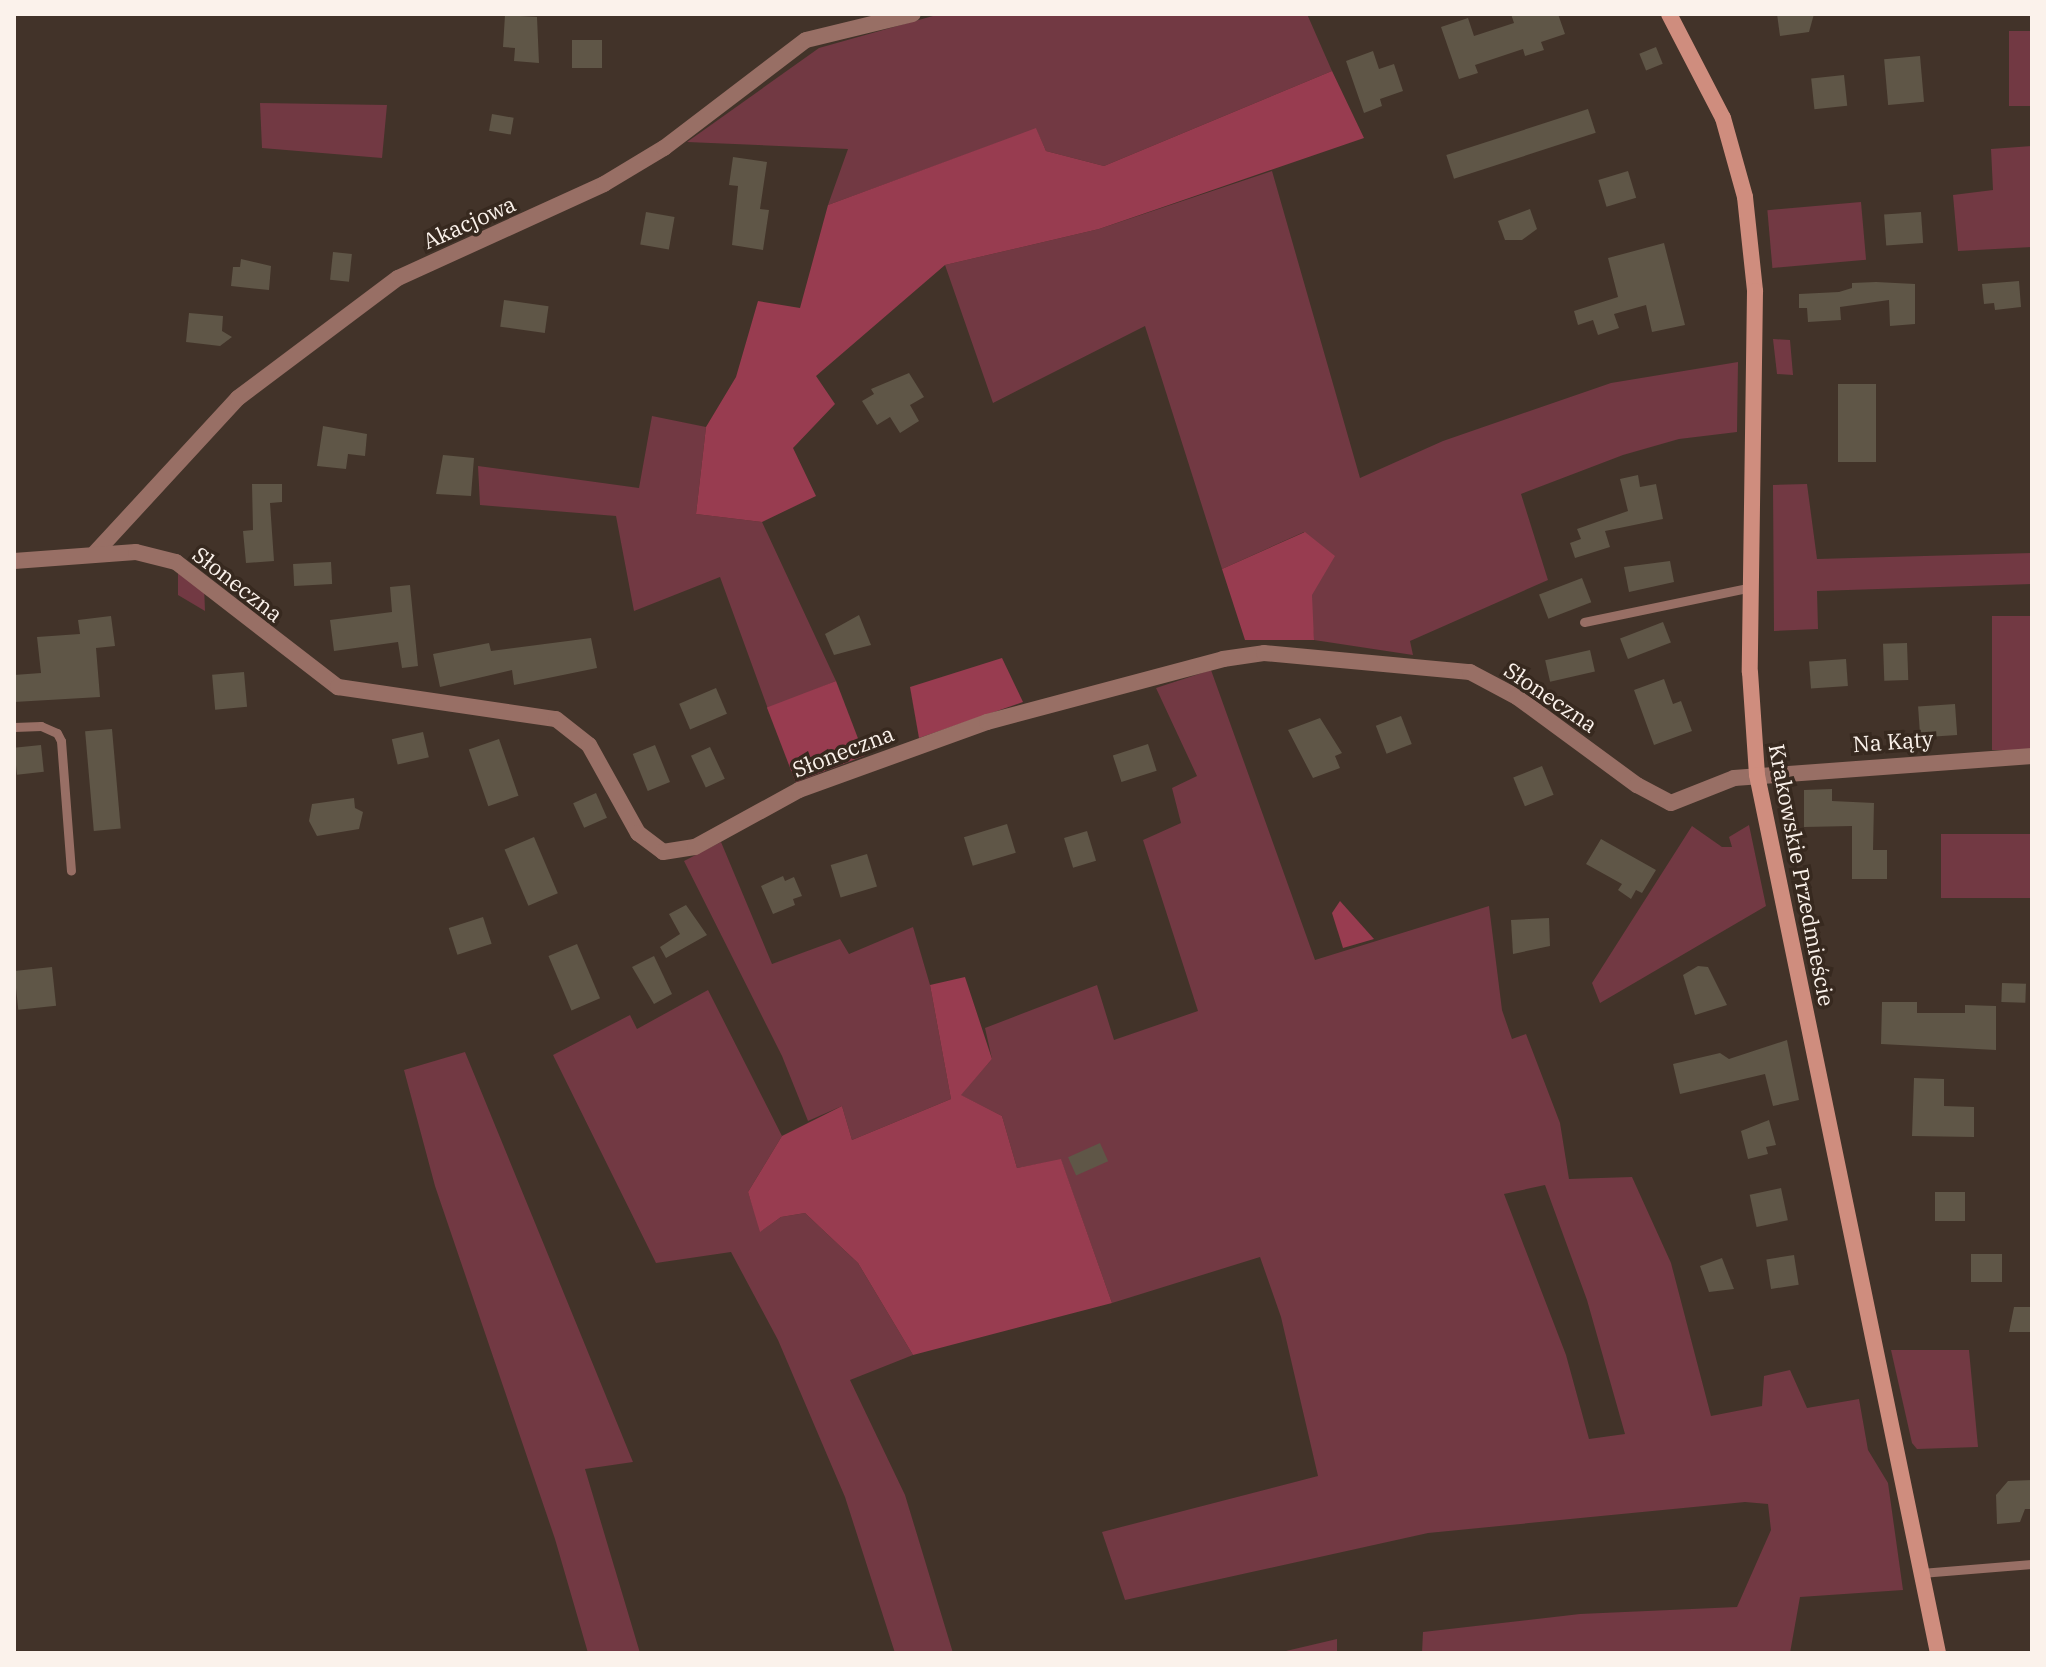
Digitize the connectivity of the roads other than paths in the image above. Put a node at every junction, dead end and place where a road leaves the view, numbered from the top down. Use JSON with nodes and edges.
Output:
{"nodes":[{"id":1,"x":913,"y":14,"type":"edge"},
{"id":2,"x":1669,"y":14,"type":"edge"},
{"id":3,"x":95,"y":553,"type":"junction"},
{"id":4,"x":14,"y":561,"type":"edge"},
{"id":5,"x":1751,"y":587,"type":"junction"},
{"id":6,"x":1584,"y":622,"type":"dead end"},
{"id":7,"x":14,"y":727,"type":"edge"},
{"id":8,"x":2032,"y":756,"type":"edge"},
{"id":9,"x":1757,"y":775,"type":"junction"},
{"id":10,"x":71,"y":871,"type":"dead end"},
{"id":11,"x":2032,"y":1564,"type":"edge"},
{"id":12,"x":1921,"y":1573,"type":"junction"},
{"id":13,"x":1938,"y":1653,"type":"edge"}],
"edges":[{"from":1,"to":3,"type":"street","name":"Akacjowa"},
{"from":2,"to":5,"type":"main road","name":"Krakowskie Przedmieście"},
{"from":3,"to":4,"type":"street","name":"Słoneczna"},
{"from":3,"to":9,"type":"street","name":"Słoneczna"},
{"from":5,"to":6,"type":"lane"},
{"from":5,"to":9,"type":"main road","name":"Krakowskie Przedmieście"},
{"from":7,"to":10,"type":"lane"},
{"from":8,"to":9,"type":"street","name":"Na Kąty"},
{"from":9,"to":12,"type":"main road","name":"Krakowskie Przedmieście"},
{"from":11,"to":12,"type":"lane"},
{"from":12,"to":13,"type":"main road","name":"Krakowskie Przedmieście"}]}
